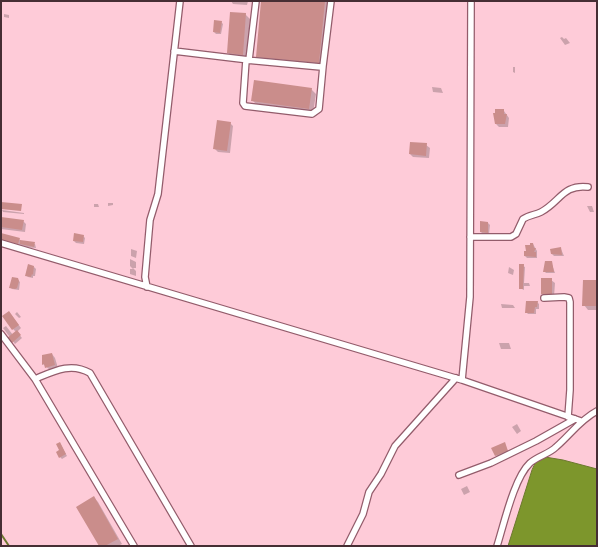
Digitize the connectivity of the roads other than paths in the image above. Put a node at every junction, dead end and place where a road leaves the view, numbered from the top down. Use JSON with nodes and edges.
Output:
{"nodes":[{"id":1,"x":180,"y":1,"type":"edge"},
{"id":2,"x":256,"y":1,"type":"edge"},
{"id":3,"x":331,"y":1,"type":"edge"},
{"id":4,"x":471,"y":1,"type":"edge"},
{"id":5,"x":174,"y":51,"type":"junction"},
{"id":6,"x":246,"y":60,"type":"junction"},
{"id":7,"x":323,"y":66,"type":"junction"},
{"id":8,"x":588,"y":187,"type":"dead end"},
{"id":9,"x":470,"y":237,"type":"junction"},
{"id":10,"x":1,"y":243,"type":"edge"},
{"id":11,"x":147,"y":287,"type":"junction"},
{"id":12,"x":544,"y":298,"type":"dead end"},
{"id":13,"x":1,"y":334,"type":"edge"},
{"id":14,"x":35,"y":379,"type":"junction"},
{"id":15,"x":459,"y":379,"type":"junction"},
{"id":16,"x":597,"y":411,"type":"edge"},
{"id":17,"x":568,"y":417,"type":"junction"},
{"id":18,"x":578,"y":420,"type":"junction"},
{"id":19,"x":459,"y":476,"type":"dead end"},
{"id":20,"x":134,"y":546,"type":"edge"},
{"id":21,"x":191,"y":546,"type":"edge"},
{"id":22,"x":347,"y":546,"type":"edge"},
{"id":23,"x":497,"y":546,"type":"edge"}],
"edges":[{"from":1,"to":5,"type":"street"},
{"from":2,"to":6,"type":"street"},
{"from":3,"to":7,"type":"street"},
{"from":4,"to":9,"type":"street"},
{"from":5,"to":6,"type":"street"},
{"from":5,"to":11,"type":"street"},
{"from":6,"to":7,"type":"street"},
{"from":6,"to":7,"type":"street"},
{"from":8,"to":9,"type":"street"},
{"from":9,"to":15,"type":"street"},
{"from":10,"to":11,"type":"street"},
{"from":11,"to":15,"type":"street"},
{"from":12,"to":17,"type":"street"},
{"from":13,"to":14,"type":"street"},
{"from":14,"to":20,"type":"street"},
{"from":14,"to":21,"type":"street"},
{"from":15,"to":17,"type":"street"},
{"from":15,"to":22,"type":"street"},
{"from":16,"to":18,"type":"street"},
{"from":17,"to":18,"type":"street"},
{"from":18,"to":19,"type":"street"},
{"from":18,"to":23,"type":"street"}]}
